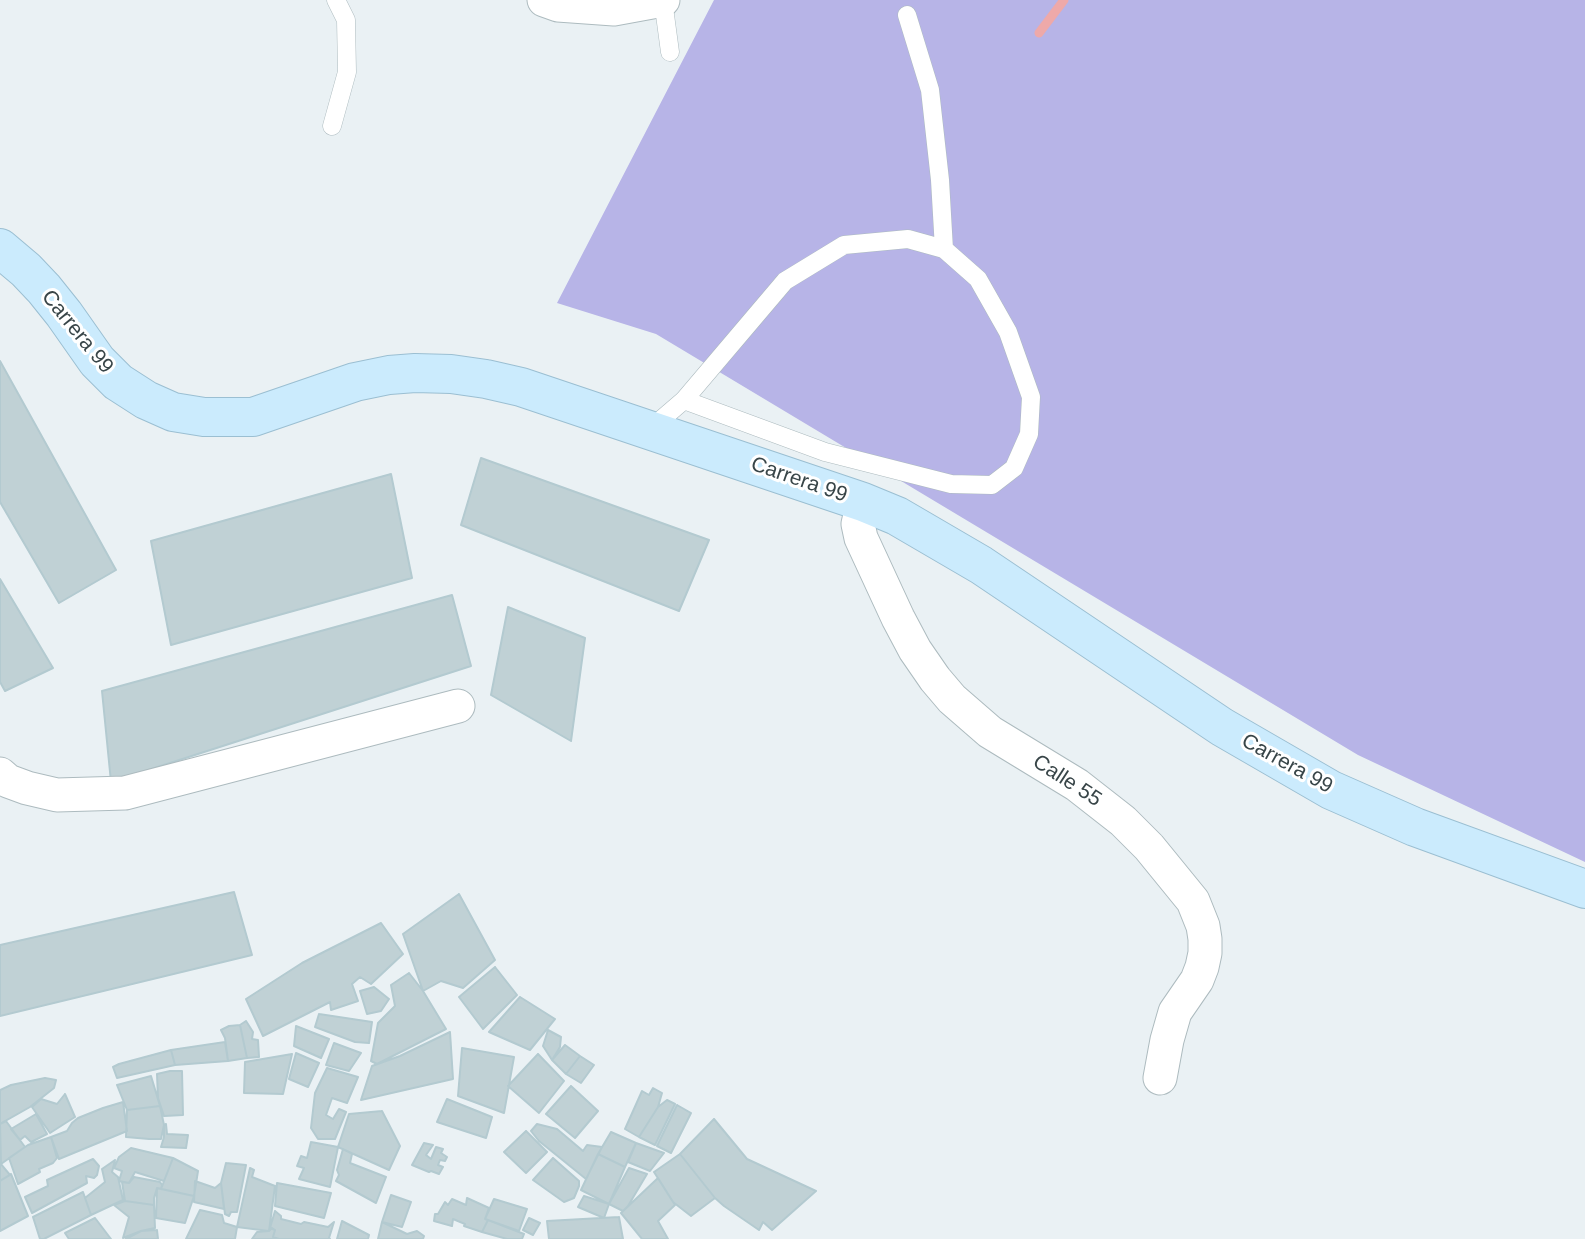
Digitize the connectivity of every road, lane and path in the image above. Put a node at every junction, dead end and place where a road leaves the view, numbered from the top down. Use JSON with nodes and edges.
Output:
{"nodes":[{"id":1,"x":336,"y":0,"type":"edge"},
{"id":2,"x":544,"y":0,"type":"edge"},
{"id":3,"x":663,"y":0,"type":"edge"},
{"id":4,"x":907,"y":15,"type":"dead end"},
{"id":5,"x":670,"y":52,"type":"dead end"},
{"id":6,"x":332,"y":126,"type":"dead end"},
{"id":7,"x":0,"y":248,"type":"edge"},
{"id":8,"x":944,"y":249,"type":"junction"},
{"id":9,"x":684,"y":400,"type":"junction"},
{"id":10,"x":649,"y":430,"type":"junction"},
{"id":11,"x":863,"y":502,"type":"junction"},
{"id":12,"x":458,"y":706,"type":"dead end"},
{"id":13,"x":0,"y":774,"type":"edge"},
{"id":14,"x":1585,"y":890,"type":"edge"},
{"id":15,"x":1160,"y":1079,"type":"dead end"}],
"edges":[{"from":1,"to":6,"type":"lane"},
{"from":2,"to":3,"type":"street"},
{"from":3,"to":5,"type":"lane"},
{"from":4,"to":8,"type":"lane"},
{"from":7,"to":10,"type":"street","name":"Carrera 99"},
{"from":8,"to":9,"type":"lane"},
{"from":8,"to":9,"type":"lane"},
{"from":9,"to":10,"type":"lane"},
{"from":10,"to":11,"type":"street","name":"Carrera 99"},
{"from":11,"to":14,"type":"street","name":"Carrera 99"},
{"from":11,"to":15,"type":"street","name":"Calle 55"},
{"from":12,"to":13,"type":"street"}]}
